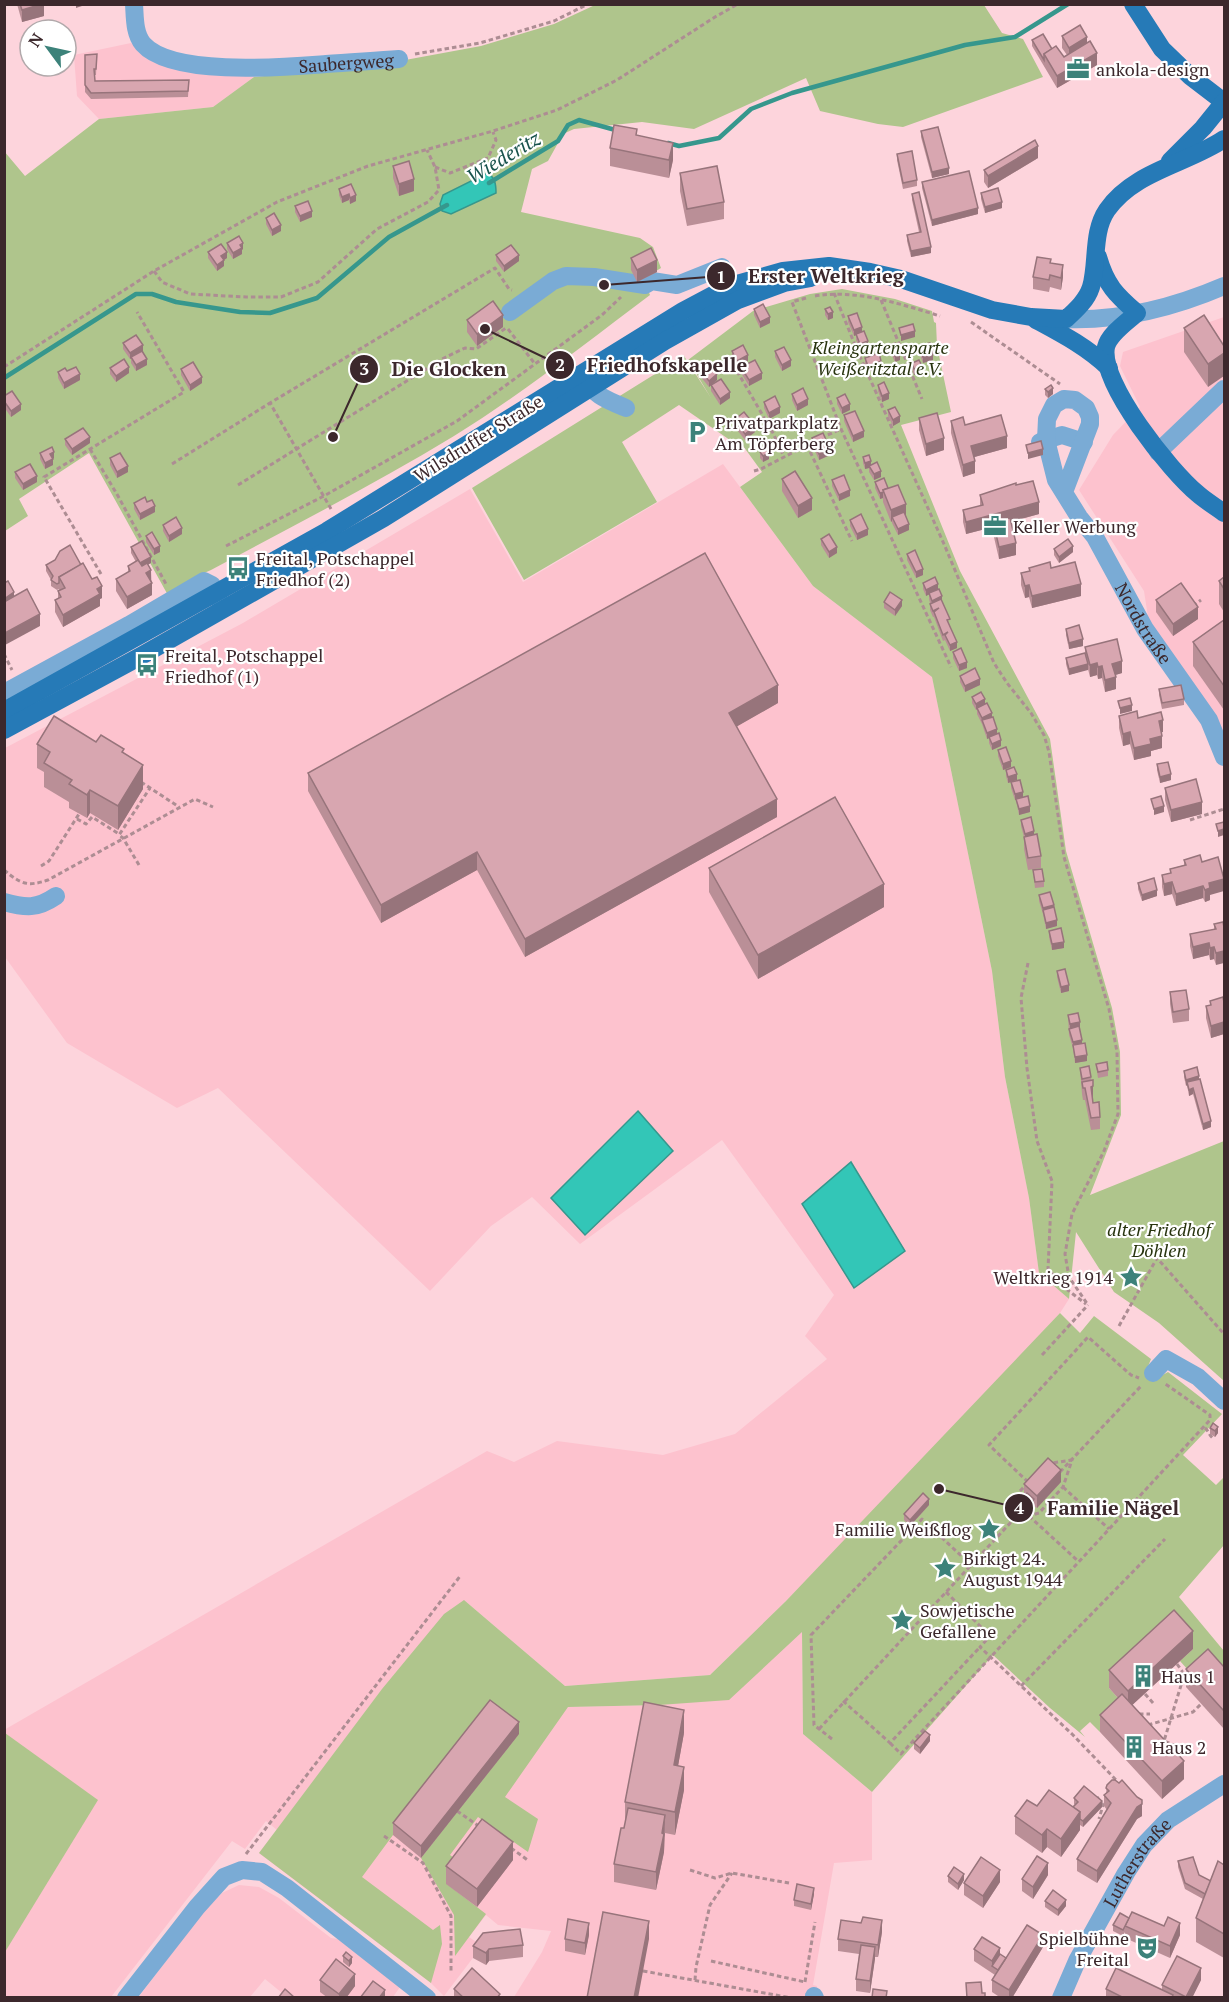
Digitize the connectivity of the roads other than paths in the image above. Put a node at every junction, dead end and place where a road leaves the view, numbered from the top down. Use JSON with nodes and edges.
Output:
{"nodes":[{"id":1,"x":134,"y":4,"type":"edge"},
{"id":2,"x":1133,"y":4,"type":"edge"},
{"id":3,"x":399,"y":59,"type":"road end"},
{"id":4,"x":1224,"y":102,"type":"edge"},
{"id":5,"x":1224,"y":139,"type":"edge"},
{"id":6,"x":1165,"y":167,"type":"junction"},
{"id":7,"x":1096,"y":250,"type":"junction"},
{"id":8,"x":1224,"y":286,"type":"edge"},
{"id":9,"x":734,"y":293,"type":"junction"},
{"id":10,"x":1137,"y":313,"type":"junction"},
{"id":11,"x":1031,"y":317,"type":"junction"},
{"id":12,"x":1066,"y":319,"type":"junction"},
{"id":13,"x":509,"y":320,"type":"road end"},
{"id":14,"x":1109,"y":368,"type":"junction"},
{"id":15,"x":586,"y":382,"type":"junction"},
{"id":16,"x":1224,"y":389,"type":"edge"},
{"id":17,"x":626,"y":408,"type":"dead end"},
{"id":18,"x":1043,"y":441,"type":"junction"},
{"id":19,"x":1084,"y":442,"type":"junction"},
{"id":20,"x":1158,"y":452,"type":"junction"},
{"id":21,"x":1064,"y":492,"type":"junction"},
{"id":22,"x":1224,"y":513,"type":"edge"},
{"id":23,"x":219,"y":601,"type":"junction"},
{"id":24,"x":4,"y":693,"type":"edge"},
{"id":25,"x":4,"y":711,"type":"edge"},
{"id":26,"x":4,"y":730,"type":"edge"},
{"id":27,"x":1224,"y":754,"type":"edge"},
{"id":28,"x":56,"y":896,"type":"dead end"},
{"id":29,"x":4,"y":902,"type":"edge"},
{"id":30,"x":1150,"y":1377,"type":"road end"},
{"id":31,"x":1224,"y":1401,"type":"edge"},
{"id":32,"x":1224,"y":1784,"type":"edge"},
{"id":33,"x":126,"y":1998,"type":"edge"},
{"id":34,"x":427,"y":1998,"type":"edge"},
{"id":35,"x":1061,"y":1998,"type":"edge"}],
"edges":[{"from":1,"to":3,"type":"street","name":"Saubergweg"},
{"from":2,"to":4,"type":"main road"},
{"from":4,"to":6,"type":"main road"},
{"from":5,"to":6,"type":"main road"},
{"from":6,"to":7,"type":"main road"},
{"from":7,"to":10,"type":"main road"},
{"from":7,"to":12,"type":"main road"},
{"from":8,"to":10,"type":"street","name":"Wilsdruffer Straße"},
{"from":9,"to":11,"type":"main road","name":"Wilsdruffer Straße"},
{"from":9,"to":13,"type":"street"},
{"from":9,"to":15,"type":"main road","name":"Wilsdruffer Straße"},
{"from":10,"to":12,"type":"street","name":"Wilsdruffer Straße"},
{"from":10,"to":14,"type":"main road"},
{"from":11,"to":12,"type":"main road","name":"Wilsdruffer Straße"},
{"from":11,"to":14,"type":"main road","name":"Wilsdruffer Straße"},
{"from":14,"to":20,"type":"main road","name":"Wilsdruffer Straße"},
{"from":15,"to":17,"type":"street"},
{"from":15,"to":23,"type":"main road","name":"Wilsdruffer Straße"},
{"from":16,"to":20,"type":"street"},
{"from":18,"to":19,"type":"street"},
{"from":18,"to":19,"type":"street","name":"Nordstraße"},
{"from":18,"to":21,"type":"street","name":"Nordstraße"},
{"from":19,"to":21,"type":"street"},
{"from":20,"to":22,"type":"main road","name":"Wilsdruffer Straße"},
{"from":21,"to":27,"type":"street","name":"Nordstraße"},
{"from":23,"to":24,"type":"street"},
{"from":23,"to":25,"type":"main road","name":"Wilsdruffer Straße"},
{"from":23,"to":26,"type":"main road","name":"Wilsdruffer Straße"},
{"from":28,"to":29,"type":"street"},
{"from":30,"to":31,"type":"street"},
{"from":32,"to":35,"type":"street","name":"Lutherstraße"},
{"from":33,"to":34,"type":"street"}]}
